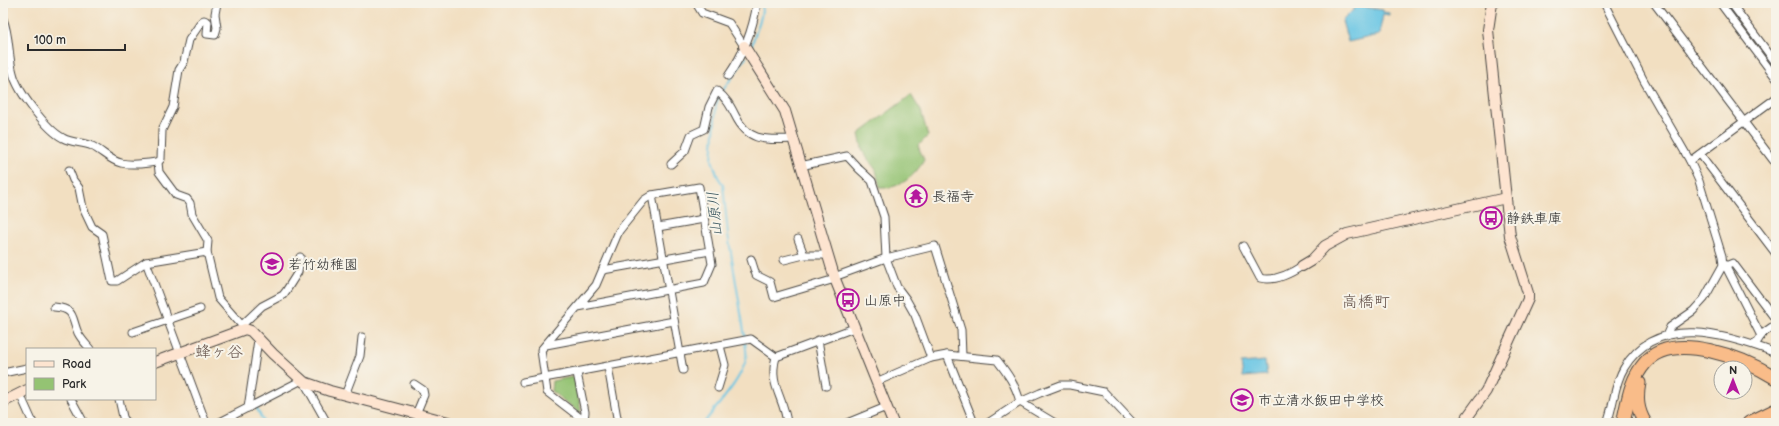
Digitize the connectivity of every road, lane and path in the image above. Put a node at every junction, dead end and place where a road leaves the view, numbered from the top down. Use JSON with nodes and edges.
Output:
{"nodes":[{"id":1,"x":217,"y":3,"type":"edge"},
{"id":2,"x":696,"y":3,"type":"edge"},
{"id":3,"x":757,"y":3,"type":"edge"},
{"id":4,"x":1492,"y":3,"type":"edge"},
{"id":5,"x":1604,"y":3,"type":"edge"},
{"id":6,"x":1654,"y":3,"type":"edge"},
{"id":7,"x":1720,"y":3,"type":"edge"},
{"id":8,"x":1731,"y":3,"type":"edge"},
{"id":9,"x":3,"y":19,"type":"edge"},
{"id":10,"x":744,"y":46,"type":"junction"},
{"id":11,"x":1776,"y":63,"type":"edge"},
{"id":12,"x":728,"y":76,"type":"dead end"},
{"id":13,"x":1776,"y":78,"type":"edge"},
{"id":14,"x":1776,"y":98,"type":"edge"},
{"id":15,"x":1744,"y":122,"type":"junction"},
{"id":16,"x":792,"y":139,"type":"junction"},
{"id":17,"x":1700,"y":154,"type":"junction"},
{"id":18,"x":1690,"y":161,"type":"junction"},
{"id":19,"x":158,"y":162,"type":"junction"},
{"id":20,"x":671,"y":164,"type":"dead end"},
{"id":21,"x":1776,"y":164,"type":"edge"},
{"id":22,"x":800,"y":166,"type":"junction"},
{"id":23,"x":69,"y":170,"type":"dead end"},
{"id":24,"x":652,"y":195,"type":"junction"},
{"id":25,"x":1506,"y":198,"type":"junction"},
{"id":26,"x":704,"y":220,"type":"junction"},
{"id":27,"x":658,"y":228,"type":"junction"},
{"id":28,"x":798,"y":239,"type":"dead end"},
{"id":29,"x":1243,"y":246,"type":"dead end"},
{"id":30,"x":710,"y":251,"type":"junction"},
{"id":31,"x":207,"y":252,"type":"junction"},
{"id":32,"x":1776,"y":254,"type":"edge"},
{"id":33,"x":804,"y":255,"type":"junction"},
{"id":34,"x":827,"y":255,"type":"junction"},
{"id":35,"x":300,"y":257,"type":"dead end"},
{"id":36,"x":886,"y":258,"type":"junction"},
{"id":37,"x":663,"y":259,"type":"junction"},
{"id":38,"x":751,"y":259,"type":"dead end"},
{"id":39,"x":784,"y":260,"type":"dead end"},
{"id":40,"x":146,"y":262,"type":"junction"},
{"id":41,"x":1724,"y":265,"type":"junction"},
{"id":42,"x":1302,"y":266,"type":"joint"},
{"id":43,"x":603,"y":270,"type":"junction"},
{"id":44,"x":834,"y":278,"type":"junction"},
{"id":45,"x":669,"y":290,"type":"junction"},
{"id":46,"x":54,"y":307,"type":"dead end"},
{"id":47,"x":578,"y":307,"type":"junction"},
{"id":48,"x":200,"y":308,"type":"dead end"},
{"id":49,"x":167,"y":320,"type":"junction"},
{"id":50,"x":1776,"y":320,"type":"edge"},
{"id":51,"x":674,"y":321,"type":"junction"},
{"id":52,"x":1776,"y":324,"type":"edge"},
{"id":53,"x":244,"y":327,"type":"junction"},
{"id":54,"x":854,"y":328,"type":"junction"},
{"id":55,"x":133,"y":332,"type":"dead end"},
{"id":56,"x":362,"y":336,"type":"dead end"},
{"id":57,"x":1666,"y":336,"type":"junction"},
{"id":58,"x":1761,"y":336,"type":"junction"},
{"id":59,"x":258,"y":340,"type":"junction"},
{"id":60,"x":818,"y":340,"type":"junction"},
{"id":61,"x":546,"y":344,"type":"junction"},
{"id":62,"x":1755,"y":345,"type":"junction"},
{"id":63,"x":720,"y":346,"type":"junction"},
{"id":64,"x":89,"y":348,"type":"edge"},
{"id":65,"x":179,"y":353,"type":"junction"},
{"id":66,"x":680,"y":353,"type":"junction"},
{"id":67,"x":1776,"y":353,"type":"edge"},
{"id":68,"x":946,"y":355,"type":"junction"},
{"id":69,"x":962,"y":356,"type":"junction"},
{"id":70,"x":776,"y":357,"type":"junction"},
{"id":71,"x":932,"y":358,"type":"junction"},
{"id":72,"x":1720,"y":360,"type":"edge"},
{"id":73,"x":156,"y":362,"type":"edge"},
{"id":74,"x":608,"y":367,"type":"junction"},
{"id":75,"x":26,"y":368,"type":"edge"},
{"id":76,"x":683,"y":370,"type":"dead end"},
{"id":77,"x":3,"y":372,"type":"edge"},
{"id":78,"x":1753,"y":372,"type":"edge"},
{"id":79,"x":577,"y":373,"type":"junction"},
{"id":80,"x":1776,"y":378,"type":"edge"},
{"id":81,"x":545,"y":379,"type":"junction"},
{"id":82,"x":303,"y":381,"type":"junction"},
{"id":83,"x":523,"y":382,"type":"dead end"},
{"id":84,"x":876,"y":382,"type":"junction"},
{"id":85,"x":414,"y":384,"type":"dead end"},
{"id":86,"x":1776,"y":384,"type":"edge"},
{"id":87,"x":826,"y":386,"type":"dead end"},
{"id":88,"x":718,"y":388,"type":"dead end"},
{"id":89,"x":23,"y":392,"type":"edge"},
{"id":90,"x":345,"y":395,"type":"junction"},
{"id":91,"x":72,"y":400,"type":"edge"},
{"id":92,"x":119,"y":400,"type":"edge"},
{"id":93,"x":3,"y":402,"type":"edge"},
{"id":94,"x":1020,"y":402,"type":"junction"},
{"id":95,"x":886,"y":407,"type":"junction"},
{"id":96,"x":248,"y":408,"type":"junction"},
{"id":97,"x":1776,"y":410,"type":"edge"},
{"id":98,"x":416,"y":414,"type":"junction"},
{"id":99,"x":445,"y":422,"type":"edge"},
{"id":100,"x":585,"y":422,"type":"edge"},
{"id":101,"x":33,"y":423,"type":"edge"},
{"id":102,"x":84,"y":423,"type":"edge"},
{"id":103,"x":126,"y":423,"type":"edge"},
{"id":104,"x":206,"y":423,"type":"edge"},
{"id":105,"x":218,"y":423,"type":"edge"},
{"id":106,"x":327,"y":423,"type":"edge"},
{"id":107,"x":618,"y":423,"type":"edge"},
{"id":108,"x":787,"y":423,"type":"edge"},
{"id":109,"x":847,"y":423,"type":"edge"},
{"id":110,"x":893,"y":423,"type":"edge"},
{"id":111,"x":974,"y":423,"type":"edge"},
{"id":112,"x":988,"y":423,"type":"edge"},
{"id":113,"x":1054,"y":423,"type":"edge"},
{"id":114,"x":1132,"y":423,"type":"edge"},
{"id":115,"x":1463,"y":423,"type":"edge"},
{"id":116,"x":1607,"y":423,"type":"edge"},
{"id":117,"x":1623,"y":423,"type":"edge"},
{"id":118,"x":1645,"y":423,"type":"edge"},
{"id":119,"x":1749,"y":423,"type":"edge"}],
"edges":[{"from":1,"to":19,"type":"street"},
{"from":2,"to":10,"type":"street"},
{"from":3,"to":10,"type":"street"},
{"from":4,"to":25,"type":"street"},
{"from":5,"to":18,"type":"street"},
{"from":6,"to":15,"type":"street"},
{"from":7,"to":13,"type":"street"},
{"from":8,"to":11,"type":"street"},
{"from":9,"to":19,"type":"street"},
{"from":10,"to":12,"type":"street"},
{"from":10,"to":16,"type":"street"},
{"from":14,"to":15,"type":"street"},
{"from":15,"to":17,"type":"street"},
{"from":15,"to":21,"type":"street"},
{"from":16,"to":20,"type":"street"},
{"from":16,"to":22,"type":"street"},
{"from":17,"to":18,"type":"street"},
{"from":17,"to":32,"type":"street"},
{"from":18,"to":41,"type":"street"},
{"from":19,"to":31,"type":"street"},
{"from":22,"to":34,"type":"street"},
{"from":22,"to":36,"type":"street"},
{"from":23,"to":40,"type":"street"},
{"from":24,"to":26,"type":"street"},
{"from":24,"to":27,"type":"street"},
{"from":24,"to":43,"type":"street"},
{"from":25,"to":42,"type":"street"},
{"from":25,"to":115,"type":"street"},
{"from":26,"to":27,"type":"street"},
{"from":26,"to":30,"type":"street"},
{"from":27,"to":37,"type":"street"},
{"from":28,"to":33,"type":"street"},
{"from":29,"to":42,"type":"street"},
{"from":30,"to":37,"type":"street"},
{"from":30,"to":45,"type":"street"},
{"from":31,"to":40,"type":"street"},
{"from":31,"to":53,"type":"street"},
{"from":33,"to":34,"type":"street"},
{"from":33,"to":39,"type":"street"},
{"from":34,"to":44,"type":"street"},
{"from":35,"to":53,"type":"street"},
{"from":36,"to":44,"type":"street"},
{"from":36,"to":69,"type":"street"},
{"from":36,"to":71,"type":"street"},
{"from":37,"to":43,"type":"street"},
{"from":37,"to":45,"type":"street"},
{"from":38,"to":44,"type":"street"},
{"from":40,"to":49,"type":"street"},
{"from":41,"to":50,"type":"street"},
{"from":41,"to":57,"type":"street"},
{"from":41,"to":58,"type":"street"},
{"from":43,"to":47,"type":"street"},
{"from":44,"to":54,"type":"street"},
{"from":45,"to":47,"type":"street"},
{"from":45,"to":51,"type":"street"},
{"from":46,"to":64,"type":"street"},
{"from":47,"to":61,"type":"street"},
{"from":48,"to":49,"type":"street"},
{"from":49,"to":55,"type":"street"},
{"from":49,"to":65,"type":"street"},
{"from":51,"to":61,"type":"street"},
{"from":51,"to":66,"type":"street"},
{"from":52,"to":58,"type":"street"},
{"from":53,"to":59,"type":"street"},
{"from":53,"to":65,"type":"street"},
{"from":54,"to":60,"type":"street"},
{"from":54,"to":84,"type":"street"},
{"from":56,"to":90,"type":"street"},
{"from":57,"to":62,"type":"street"},
{"from":57,"to":116,"type":"street"},
{"from":58,"to":62,"type":"street"},
{"from":59,"to":82,"type":"street"},
{"from":59,"to":96,"type":"street"},
{"from":60,"to":70,"type":"street"},
{"from":60,"to":87,"type":"street"},
{"from":61,"to":81,"type":"street"},
{"from":62,"to":67,"type":"street"},
{"from":63,"to":66,"type":"street"},
{"from":63,"to":70,"type":"street"},
{"from":63,"to":88,"type":"street"},
{"from":65,"to":73,"type":"street"},
{"from":65,"to":104,"type":"street"},
{"from":66,"to":74,"type":"street"},
{"from":66,"to":76,"type":"street"},
{"from":68,"to":69,"type":"street"},
{"from":68,"to":71,"type":"street"},
{"from":68,"to":111,"type":"street"},
{"from":69,"to":94,"type":"street"},
{"from":70,"to":108,"type":"street"},
{"from":71,"to":84,"type":"street"},
{"from":72,"to":118,"type":"highway"},
{"from":74,"to":79,"type":"street"},
{"from":74,"to":107,"type":"street"},
{"from":75,"to":77,"type":"street"},
{"from":78,"to":86,"type":"highway"},
{"from":79,"to":81,"type":"street"},
{"from":79,"to":100,"type":"street"},
{"from":80,"to":117,"type":"highway"},
{"from":81,"to":83,"type":"street"},
{"from":81,"to":100,"type":"street"},
{"from":82,"to":90,"type":"street"},
{"from":82,"to":96,"type":"street"},
{"from":82,"to":106,"type":"street"},
{"from":84,"to":95,"type":"street"},
{"from":85,"to":98,"type":"street"},
{"from":89,"to":93,"type":"street"},
{"from":89,"to":101,"type":"street"},
{"from":90,"to":98,"type":"street"},
{"from":91,"to":102,"type":"street"},
{"from":92,"to":103,"type":"street"},
{"from":94,"to":112,"type":"street"},
{"from":94,"to":113,"type":"street"},
{"from":94,"to":114,"type":"street"},
{"from":95,"to":109,"type":"street"},
{"from":95,"to":110,"type":"street"},
{"from":96,"to":105,"type":"street"},
{"from":97,"to":119,"type":"highway"},
{"from":98,"to":99,"type":"street"}]}
